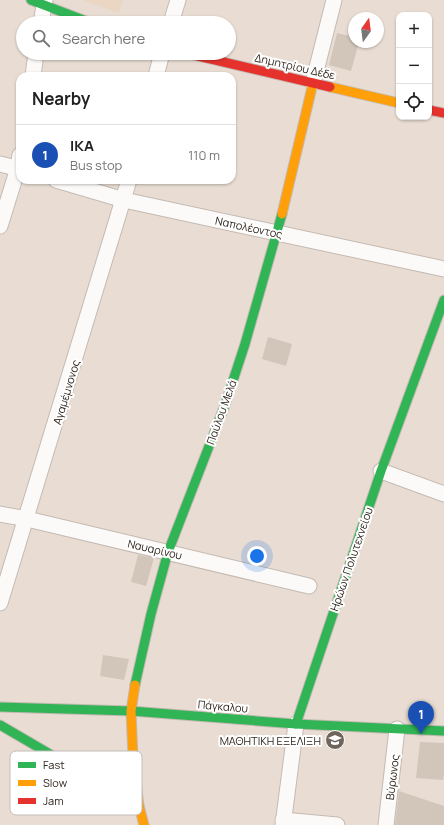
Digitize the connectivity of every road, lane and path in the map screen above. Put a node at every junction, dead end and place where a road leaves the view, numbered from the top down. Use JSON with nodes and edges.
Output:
{"nodes":[{"id":1,"x":178,"y":0,"type":"edge"},
{"id":2,"x":334,"y":0,"type":"edge"},
{"id":3,"x":40,"y":2,"type":"edge"},
{"id":4,"x":41,"y":16,"type":"edge"},
{"id":5,"x":74,"y":16,"type":"edge"},
{"id":6,"x":173,"y":16,"type":"edge"},
{"id":7,"x":35,"y":60,"type":"edge"},
{"id":8,"x":160,"y":60,"type":"edge"},
{"id":9,"x":215,"y":60,"type":"edge"},
{"id":10,"x":34,"y":72,"type":"edge"},
{"id":11,"x":157,"y":72,"type":"edge"},
{"id":12,"x":313,"y":83,"type":"junction"},
{"id":13,"x":396,"y":102,"type":"edge"},
{"id":14,"x":432,"y":111,"type":"edge"},
{"id":15,"x":444,"y":113,"type":"edge"},
{"id":16,"x":0,"y":164,"type":"edge"},
{"id":17,"x":16,"y":164,"type":"edge"},
{"id":18,"x":16,"y":174,"type":"edge"},
{"id":19,"x":70,"y":184,"type":"edge"},
{"id":20,"x":128,"y":184,"type":"edge"},
{"id":21,"x":124,"y":200,"type":"junction"},
{"id":22,"x":0,"y":226,"type":"edge"},
{"id":23,"x":278,"y":234,"type":"junction"},
{"id":24,"x":444,"y":269,"type":"edge"},
{"id":25,"x":444,"y":300,"type":"edge"},
{"id":26,"x":381,"y":471,"type":"junction"},
{"id":27,"x":444,"y":494,"type":"edge"},
{"id":28,"x":0,"y":514,"type":"edge"},
{"id":29,"x":27,"y":519,"type":"junction"},
{"id":30,"x":168,"y":552,"type":"junction"},
{"id":31,"x":309,"y":586,"type":"dead end"},
{"id":32,"x":0,"y":603,"type":"edge"},
{"id":33,"x":0,"y":708,"type":"edge"},
{"id":34,"x":131,"y":711,"type":"junction"},
{"id":35,"x":296,"y":724,"type":"junction"},
{"id":36,"x":0,"y":726,"type":"edge"},
{"id":37,"x":397,"y":729,"type":"junction"},
{"id":38,"x":444,"y":731,"type":"edge"},
{"id":39,"x":43,"y":751,"type":"edge"},
{"id":40,"x":132,"y":751,"type":"edge"},
{"id":41,"x":141,"y":815,"type":"edge"},
{"id":42,"x":283,"y":822,"type":"edge"},
{"id":43,"x":144,"y":825,"type":"edge"},
{"id":44,"x":337,"y":825,"type":"edge"},
{"id":45,"x":386,"y":825,"type":"edge"}],
"edges":[{"from":1,"to":6,"type":"street"},
{"from":2,"to":12,"type":"street","name":"Παύλου Μελά"},
{"from":3,"to":4,"type":"street"},
{"from":3,"to":5,"type":"street"},
{"from":7,"to":10,"type":"street"},
{"from":8,"to":11,"type":"street"},
{"from":9,"to":12,"type":"street","name":"Δημητρίου Δέδε"},
{"from":12,"to":13,"type":"street","name":"Δημητρίου Δέδε"},
{"from":12,"to":23,"type":"street","name":"Παύλου Μελά"},
{"from":14,"to":15,"type":"street"},
{"from":16,"to":17,"type":"street"},
{"from":18,"to":22,"type":"street"},
{"from":19,"to":21,"type":"street","name":"Ναπολέοντος"},
{"from":20,"to":21,"type":"street","name":"Αγαμέμνονος"},
{"from":21,"to":23,"type":"street","name":"Ναπολέοντος"},
{"from":21,"to":29,"type":"street","name":"Αγαμέμνονος"},
{"from":23,"to":24,"type":"street","name":"Ναπολέοντος"},
{"from":23,"to":30,"type":"street","name":"Παύλου Μελά"},
{"from":25,"to":26,"type":"street","name":"Ηρώων Πολυτεχνείου"},
{"from":26,"to":27,"type":"street"},
{"from":26,"to":35,"type":"street","name":"Ηρώων Πολυτεχνείου"},
{"from":28,"to":29,"type":"street","name":"Ναυαρίνου"},
{"from":29,"to":30,"type":"street","name":"Ναυαρίνου"},
{"from":29,"to":32,"type":"street","name":"Αγαμέμνονος"},
{"from":30,"to":31,"type":"street","name":"Ναυαρίνου"},
{"from":30,"to":34,"type":"street","name":"Παύλου Μελά"},
{"from":33,"to":34,"type":"street","name":"Πάγκαλου"},
{"from":34,"to":35,"type":"street","name":"Πάγκαλου"},
{"from":34,"to":40,"type":"street","name":"Παύλου Μελά"},
{"from":35,"to":37,"type":"street","name":"Πάγκαλου"},
{"from":35,"to":42,"type":"street","name":"Ηρώων Πολυτεχνείου"},
{"from":36,"to":39,"type":"street"},
{"from":37,"to":38,"type":"street","name":"Πάγκαλου"},
{"from":37,"to":45,"type":"street","name":"Βύρωνος"},
{"from":41,"to":43,"type":"street","name":"Παύλου Μελά"},
{"from":42,"to":44,"type":"street"}]}
